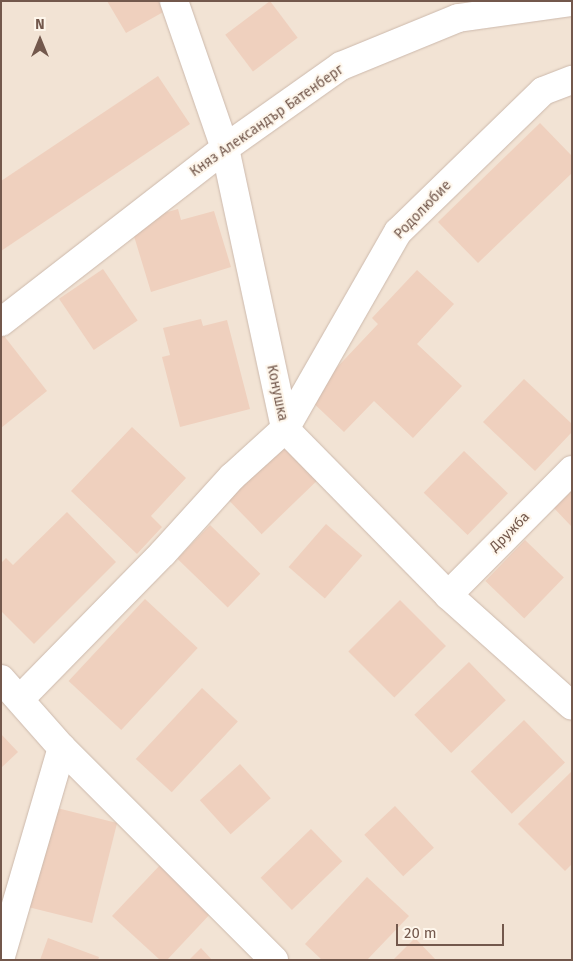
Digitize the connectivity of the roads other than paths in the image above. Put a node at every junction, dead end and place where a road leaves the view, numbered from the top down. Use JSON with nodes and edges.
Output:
{"nodes":[{"id":1,"x":174,"y":1,"type":"edge"},
{"id":2,"x":572,"y":2,"type":"edge"},
{"id":3,"x":572,"y":80,"type":"edge"},
{"id":4,"x":225,"y":148,"type":"junction"},
{"id":5,"x":1,"y":322,"type":"edge"},
{"id":6,"x":285,"y":429,"type":"junction"},
{"id":7,"x":572,"y":470,"type":"edge"},
{"id":8,"x":448,"y":595,"type":"junction"},
{"id":9,"x":1,"y":679,"type":"edge"},
{"id":10,"x":20,"y":699,"type":"junction"},
{"id":11,"x":572,"y":706,"type":"edge"},
{"id":12,"x":62,"y":748,"type":"junction"},
{"id":13,"x":1,"y":956,"type":"edge"},
{"id":14,"x":274,"y":960,"type":"edge"}],
"edges":[{"from":1,"to":4,"type":"street","name":"Конушка"},
{"from":2,"to":4,"type":"street","name":"Княз Александър Батенберг"},
{"from":3,"to":6,"type":"street","name":"Родолюбие"},
{"from":4,"to":5,"type":"street","name":"Княз Александър Батенберг"},
{"from":4,"to":6,"type":"street","name":"Конушка"},
{"from":6,"to":8,"type":"street","name":"Конушка"},
{"from":6,"to":10,"type":"street","name":"Родолюбие"},
{"from":7,"to":8,"type":"street","name":"Дружба"},
{"from":8,"to":11,"type":"street","name":"Конушка"},
{"from":9,"to":10,"type":"street"},
{"from":10,"to":12,"type":"street"},
{"from":12,"to":13,"type":"street"},
{"from":12,"to":14,"type":"street"}]}
